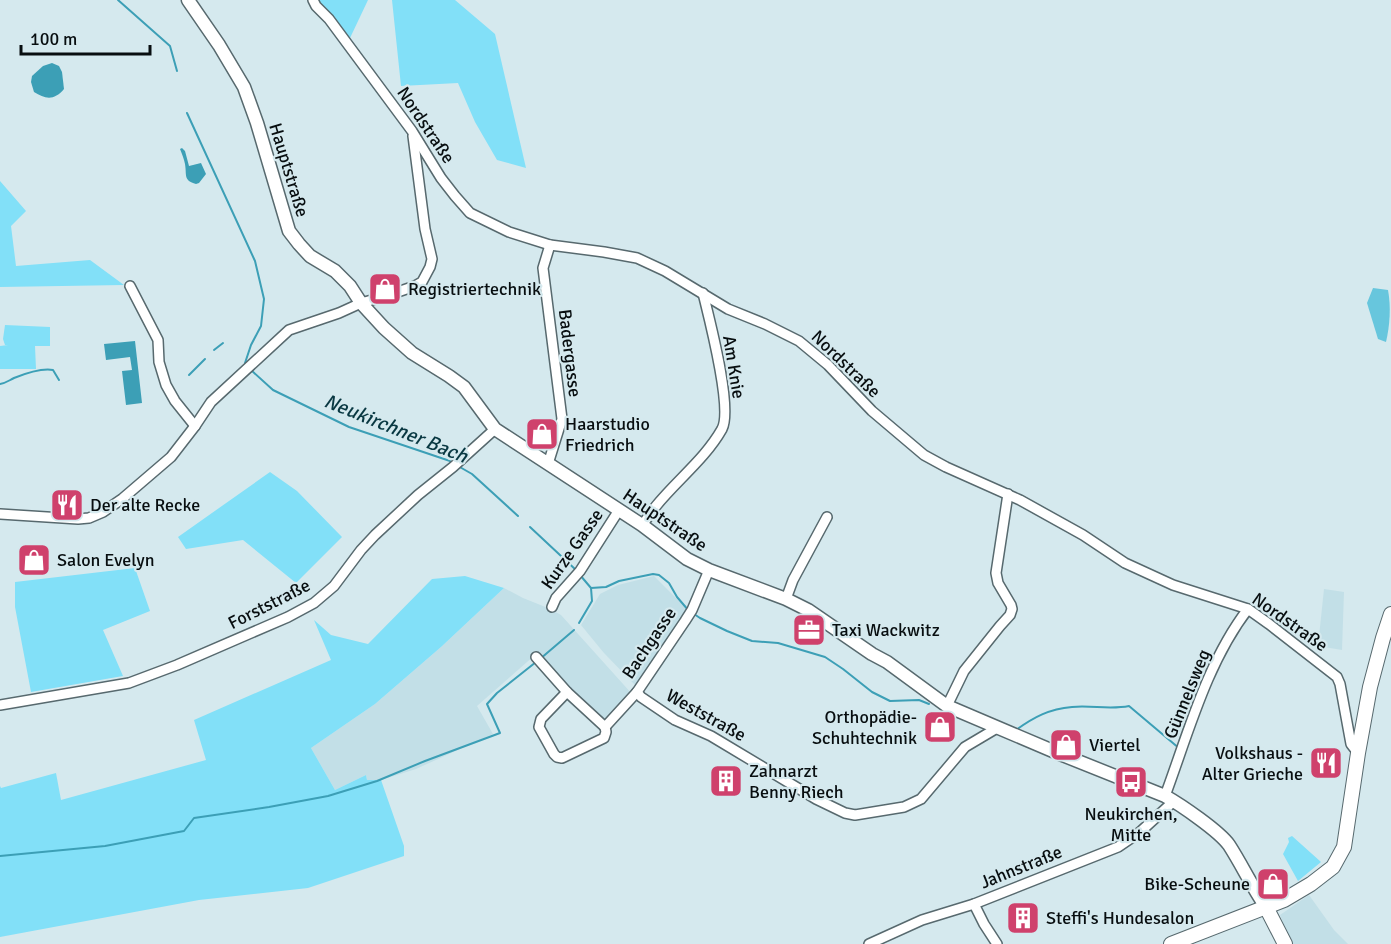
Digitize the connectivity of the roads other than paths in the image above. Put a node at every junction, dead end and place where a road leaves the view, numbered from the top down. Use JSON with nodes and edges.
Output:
{"nodes":[{"id":1,"x":188,"y":0,"type":"edge"},
{"id":2,"x":313,"y":0,"type":"edge"},
{"id":3,"x":412,"y":131,"type":"junction"},
{"id":4,"x":550,"y":245,"type":"junction"},
{"id":5,"x":129,"y":286,"type":"dead end"},
{"id":6,"x":703,"y":293,"type":"junction"},
{"id":7,"x":361,"y":303,"type":"junction"},
{"id":8,"x":195,"y":426,"type":"junction"},
{"id":9,"x":495,"y":429,"type":"junction"},
{"id":10,"x":548,"y":464,"type":"junction"},
{"id":11,"x":1008,"y":494,"type":"junction"},
{"id":12,"x":619,"y":510,"type":"junction"},
{"id":13,"x":0,"y":514,"type":"edge"},
{"id":14,"x":827,"y":517,"type":"dead end"},
{"id":15,"x":642,"y":525,"type":"junction"},
{"id":16,"x":709,"y":570,"type":"junction"},
{"id":17,"x":786,"y":599,"type":"junction"},
{"id":18,"x":552,"y":607,"type":"dead end"},
{"id":19,"x":1248,"y":609,"type":"junction"},
{"id":20,"x":1391,"y":614,"type":"edge"},
{"id":21,"x":1387,"y":640,"type":"edge"},
{"id":22,"x":539,"y":660,"type":"dead end"},
{"id":23,"x":567,"y":692,"type":"junction"},
{"id":24,"x":637,"y":692,"type":"junction"},
{"id":25,"x":0,"y":705,"type":"edge"},
{"id":26,"x":947,"y":706,"type":"junction"},
{"id":27,"x":605,"y":727,"type":"junction"},
{"id":28,"x":997,"y":728,"type":"junction"},
{"id":29,"x":1358,"y":753,"type":"junction"},
{"id":30,"x":1169,"y":798,"type":"junction"},
{"id":31,"x":974,"y":904,"type":"junction"},
{"id":32,"x":1266,"y":907,"type":"junction"},
{"id":33,"x":869,"y":944,"type":"edge"},
{"id":34,"x":997,"y":944,"type":"edge"},
{"id":35,"x":1171,"y":944,"type":"edge"},
{"id":36,"x":1285,"y":944,"type":"edge"}],
"edges":[{"from":1,"to":7,"type":"street","name":"Hauptstraße"},
{"from":2,"to":3,"type":"street","name":"Nordstraße"},
{"from":3,"to":4,"type":"street","name":"Nordstraße"},
{"from":3,"to":7,"type":"street"},
{"from":4,"to":6,"type":"street","name":"Nordstraße"},
{"from":4,"to":10,"type":"street","name":"Badergasse"},
{"from":5,"to":8,"type":"street"},
{"from":6,"to":11,"type":"street","name":"Nordstraße"},
{"from":6,"to":15,"type":"street","name":"Am Knie"},
{"from":7,"to":8,"type":"street"},
{"from":7,"to":9,"type":"street","name":"Hauptstraße"},
{"from":8,"to":13,"type":"street"},
{"from":9,"to":10,"type":"street","name":"Hauptstraße"},
{"from":9,"to":25,"type":"street","name":"Forststraße"},
{"from":10,"to":12,"type":"street","name":"Hauptstraße"},
{"from":11,"to":19,"type":"street","name":"Nordstraße"},
{"from":11,"to":26,"type":"street"},
{"from":12,"to":15,"type":"street","name":"Hauptstraße"},
{"from":12,"to":18,"type":"street","name":"Kurze Gasse"},
{"from":14,"to":17,"type":"street"},
{"from":15,"to":16,"type":"street","name":"Hauptstraße"},
{"from":16,"to":17,"type":"street","name":"Hauptstraße"},
{"from":16,"to":24,"type":"street","name":"Bachgasse"},
{"from":17,"to":26,"type":"street","name":"Hauptstraße"},
{"from":19,"to":29,"type":"street","name":"Nordstraße"},
{"from":19,"to":30,"type":"street","name":"Günnelsweg"},
{"from":20,"to":21,"type":"main road"},
{"from":21,"to":29,"type":"main road"},
{"from":22,"to":23,"type":"street"},
{"from":23,"to":27,"type":"street"},
{"from":23,"to":27,"type":"street","name":"Bachgasse"},
{"from":24,"to":27,"type":"street","name":"Bachgasse"},
{"from":24,"to":28,"type":"street","name":"Weststraße"},
{"from":26,"to":28,"type":"street","name":"Hauptstraße"},
{"from":28,"to":30,"type":"street","name":"Hauptstraße"},
{"from":29,"to":32,"type":"main road"},
{"from":30,"to":31,"type":"street","name":"Jahnstraße"},
{"from":30,"to":32,"type":"street","name":"Hauptstraße"},
{"from":31,"to":33,"type":"street","name":"Jahnstraße"},
{"from":31,"to":34,"type":"street"},
{"from":32,"to":35,"type":"main road"},
{"from":32,"to":36,"type":"main road","name":"Hauptstraße"}]}
